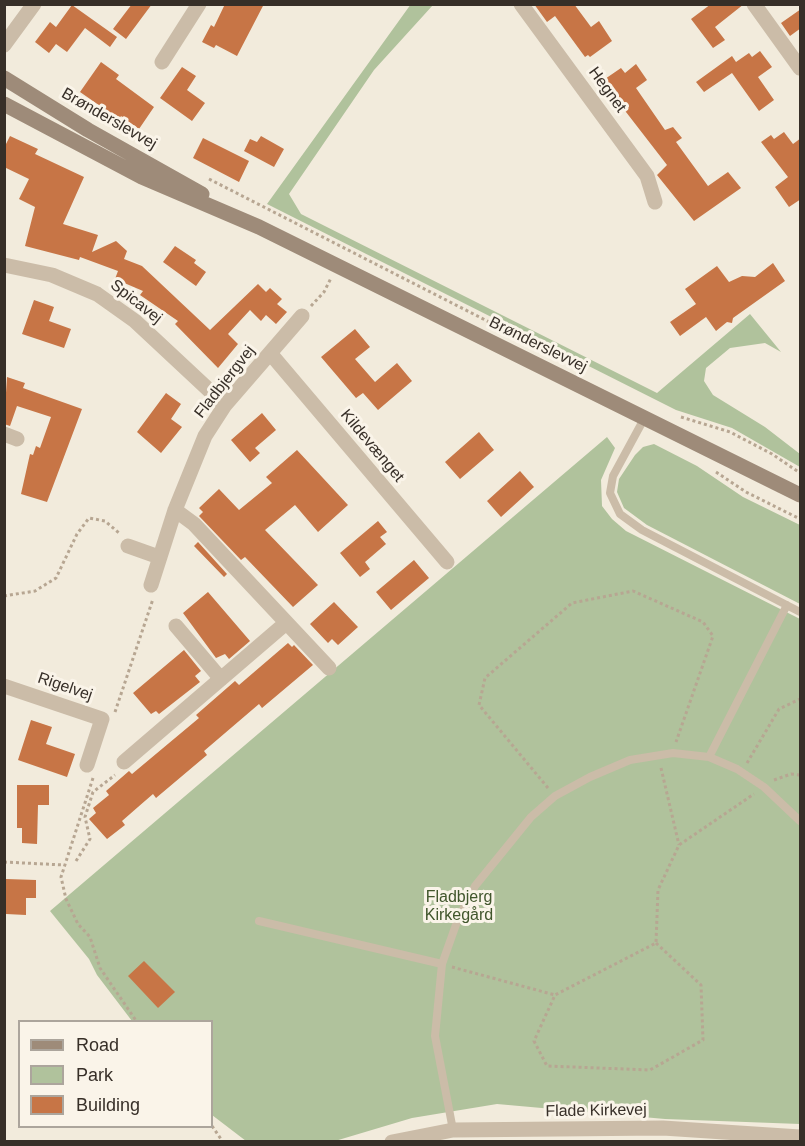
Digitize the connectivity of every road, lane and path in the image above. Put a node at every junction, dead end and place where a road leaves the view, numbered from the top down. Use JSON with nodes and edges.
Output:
{"nodes":[{"id":1,"x":34,"y":4,"type":"edge"},
{"id":2,"x":199,"y":4,"type":"edge"},
{"id":3,"x":521,"y":4,"type":"edge"},
{"id":4,"x":754,"y":4,"type":"edge"},
{"id":5,"x":4,"y":45,"type":"edge"},
{"id":6,"x":162,"y":62,"type":"dead end"},
{"id":7,"x":801,"y":68,"type":"edge"},
{"id":8,"x":4,"y":78,"type":"edge"},
{"id":9,"x":4,"y":104,"type":"edge"},
{"id":10,"x":206,"y":177,"type":"dead end"},
{"id":11,"x":655,"y":202,"type":"dead end"},
{"id":12,"x":259,"y":227,"type":"junction"},
{"id":13,"x":4,"y":265,"type":"edge"},
{"id":14,"x":331,"y":278,"type":"dead end"},
{"id":15,"x":302,"y":316,"type":"joint"},
{"id":16,"x":502,"y":328,"type":"dead end"},
{"id":17,"x":270,"y":353,"type":"junction"},
{"id":18,"x":225,"y":405,"type":"junction"},
{"id":19,"x":673,"y":414,"type":"dead end"},
{"id":20,"x":645,"y":417,"type":"junction"},
{"id":21,"x":801,"y":473,"type":"edge"},
{"id":22,"x":801,"y":495,"type":"edge"},
{"id":23,"x":175,"y":510,"type":"junction"},
{"id":24,"x":128,"y":546,"type":"joint"},
{"id":25,"x":159,"y":557,"type":"junction"},
{"id":26,"x":447,"y":562,"type":"dead end"},
{"id":27,"x":151,"y":585,"type":"joint"},
{"id":28,"x":4,"y":596,"type":"edge"},
{"id":29,"x":787,"y":605,"type":"junction"},
{"id":30,"x":801,"y":612,"type":"edge"},
{"id":31,"x":286,"y":623,"type":"junction"},
{"id":32,"x":176,"y":626,"type":"dead end"},
{"id":33,"x":329,"y":668,"type":"dead end"},
{"id":34,"x":221,"y":679,"type":"junction"},
{"id":35,"x":4,"y":686,"type":"edge"},
{"id":36,"x":801,"y":699,"type":"edge"},
{"id":37,"x":115,"y":713,"type":"dead end"},
{"id":38,"x":673,"y":753,"type":"junction"},
{"id":39,"x":658,"y":755,"type":"junction"},
{"id":40,"x":709,"y":757,"type":"junction"},
{"id":41,"x":124,"y":762,"type":"joint"},
{"id":42,"x":92,"y":766,"type":"joint"},
{"id":43,"x":742,"y":772,"type":"junction"},
{"id":44,"x":801,"y":775,"type":"edge"},
{"id":45,"x":764,"y":787,"type":"junction"},
{"id":46,"x":555,"y":796,"type":"junction"},
{"id":47,"x":801,"y":821,"type":"edge"},
{"id":48,"x":679,"y":845,"type":"junction"},
{"id":49,"x":76,"y":861,"type":"dead end"},
{"id":50,"x":4,"y":862,"type":"edge"},
{"id":51,"x":64,"y":865,"type":"junction"},
{"id":52,"x":259,"y":921,"type":"dead end"},
{"id":53,"x":656,"y":943,"type":"junction"},
{"id":54,"x":442,"y":964,"type":"junction"},
{"id":55,"x":555,"y":994,"type":"junction"},
{"id":56,"x":136,"y":1020,"type":"edge"},
{"id":57,"x":213,"y":1128,"type":"edge"},
{"id":58,"x":453,"y":1130,"type":"junction"},
{"id":59,"x":801,"y":1137,"type":"edge"},
{"id":60,"x":222,"y":1142,"type":"edge"},
{"id":61,"x":392,"y":1142,"type":"edge"}],
"edges":[{"from":1,"to":5,"type":"street"},
{"from":2,"to":6,"type":"street"},
{"from":3,"to":11,"type":"street","name":"Hegnet"},
{"from":4,"to":7,"type":"street"},
{"from":8,"to":12,"type":"main road","name":"Brønderslevvej"},
{"from":9,"to":12,"type":"main road","name":"Brønderslevvej"},
{"from":10,"to":16,"type":"path"},
{"from":12,"to":20,"type":"main road","name":"Brønderslevvej"},
{"from":13,"to":18,"type":"street","name":"Spicavej"},
{"from":14,"to":15,"type":"path"},
{"from":15,"to":17,"type":"street","name":"Fladbjergvej"},
{"from":17,"to":18,"type":"street","name":"Fladbjergvej"},
{"from":17,"to":26,"type":"street","name":"Kildevænget"},
{"from":18,"to":23,"type":"street","name":"Fladbjergvej"},
{"from":19,"to":21,"type":"path"},
{"from":20,"to":22,"type":"main road","name":"Brønderslevvej"},
{"from":20,"to":29,"type":"lane"},
{"from":23,"to":25,"type":"street","name":"Fladbjergvej"},
{"from":23,"to":31,"type":"street"},
{"from":24,"to":25,"type":"street"},
{"from":24,"to":28,"type":"path"},
{"from":25,"to":27,"type":"street","name":"Fladbjergvej"},
{"from":27,"to":37,"type":"path"},
{"from":29,"to":30,"type":"lane"},
{"from":29,"to":40,"type":"lane"},
{"from":31,"to":33,"type":"street"},
{"from":31,"to":34,"type":"street"},
{"from":32,"to":34,"type":"street"},
{"from":34,"to":41,"type":"street"},
{"from":35,"to":42,"type":"street","name":"Rigelvej"},
{"from":36,"to":43,"type":"path"},
{"from":38,"to":39,"type":"lane"},
{"from":38,"to":40,"type":"lane"},
{"from":38,"to":46,"type":"path"},
{"from":39,"to":46,"type":"lane"},
{"from":39,"to":48,"type":"path"},
{"from":40,"to":43,"type":"lane"},
{"from":41,"to":49,"type":"path"},
{"from":42,"to":51,"type":"path"},
{"from":43,"to":45,"type":"lane"},
{"from":44,"to":45,"type":"path"},
{"from":45,"to":47,"type":"lane"},
{"from":45,"to":48,"type":"path"},
{"from":46,"to":54,"type":"lane"},
{"from":48,"to":53,"type":"path"},
{"from":50,"to":51,"type":"path"},
{"from":51,"to":56,"type":"path"},
{"from":52,"to":54,"type":"lane"},
{"from":53,"to":55,"type":"path"},
{"from":53,"to":55,"type":"path"},
{"from":54,"to":55,"type":"path"},
{"from":54,"to":58,"type":"lane"},
{"from":57,"to":60,"type":"path"},
{"from":58,"to":59,"type":"street","name":"Flade Kirkevej"},
{"from":58,"to":61,"type":"street","name":"Flade Kirkevej"}]}
